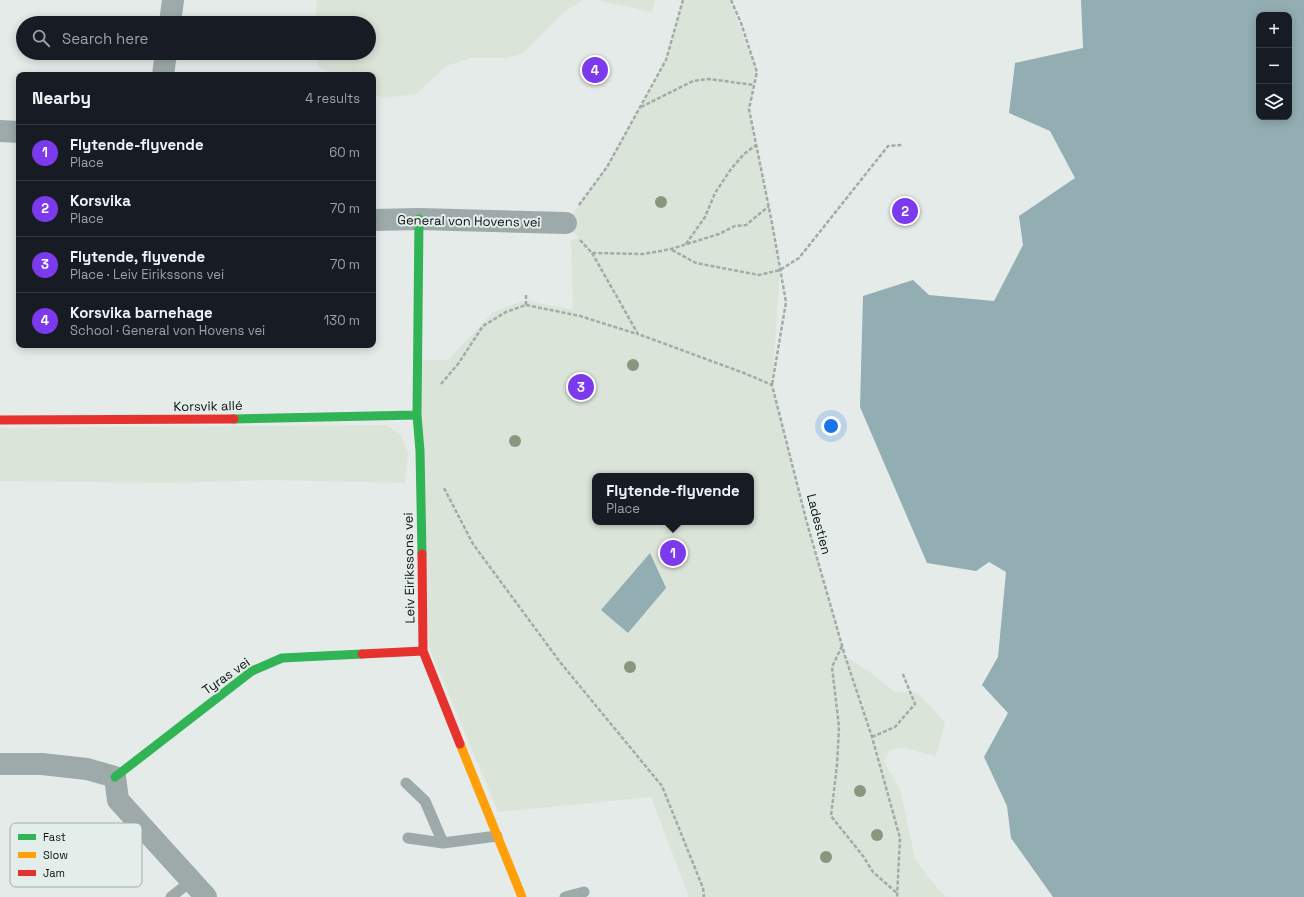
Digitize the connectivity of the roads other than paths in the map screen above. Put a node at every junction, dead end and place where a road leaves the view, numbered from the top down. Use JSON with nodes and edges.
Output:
{"nodes":[{"id":1,"x":173,"y":0,"type":"edge"},
{"id":2,"x":171,"y":16,"type":"edge"},
{"id":3,"x":165,"y":60,"type":"edge"},
{"id":4,"x":163,"y":72,"type":"edge"},
{"id":5,"x":0,"y":132,"type":"edge"},
{"id":6,"x":16,"y":132,"type":"edge"},
{"id":7,"x":419,"y":219,"type":"junction"},
{"id":8,"x":376,"y":220,"type":"edge"},
{"id":9,"x":566,"y":222,"type":"road end"},
{"id":10,"x":417,"y":415,"type":"junction"},
{"id":11,"x":0,"y":420,"type":"edge"},
{"id":12,"x":423,"y":651,"type":"junction"},
{"id":13,"x":0,"y":764,"type":"edge"},
{"id":14,"x":115,"y":777,"type":"junction"},
{"id":15,"x":406,"y":783,"type":"dead end"},
{"id":16,"x":139,"y":823,"type":"edge"},
{"id":17,"x":142,"y":827,"type":"edge"},
{"id":18,"x":497,"y":836,"type":"junction"},
{"id":19,"x":408,"y":838,"type":"dead end"},
{"id":20,"x":443,"y":843,"type":"junction"},
{"id":21,"x":191,"y":881,"type":"junction"},
{"id":22,"x":584,"y":892,"type":"dead end"},
{"id":23,"x":171,"y":897,"type":"edge"},
{"id":24,"x":206,"y":897,"type":"edge"},
{"id":25,"x":522,"y":897,"type":"edge"},
{"id":26,"x":565,"y":897,"type":"edge"}],
"edges":[{"from":1,"to":2,"type":"street"},
{"from":3,"to":4,"type":"street"},
{"from":5,"to":6,"type":"street"},
{"from":7,"to":8,"type":"street","name":"General von Hovens vei"},
{"from":7,"to":9,"type":"street","name":"General von Hovens vei"},
{"from":7,"to":10,"type":"street","name":"Leiv Eirikssons vei"},
{"from":10,"to":11,"type":"street","name":"Korsvik allé"},
{"from":10,"to":12,"type":"street","name":"Leiv Eirikssons vei"},
{"from":12,"to":14,"type":"street","name":"Tyras vei"},
{"from":12,"to":18,"type":"street","name":"Leiv Eirikssons vei"},
{"from":13,"to":14,"type":"street"},
{"from":14,"to":16,"type":"street"},
{"from":15,"to":20,"type":"lane"},
{"from":17,"to":21,"type":"street"},
{"from":18,"to":20,"type":"lane"},
{"from":18,"to":25,"type":"street","name":"Leiv Eirikssons vei"},
{"from":19,"to":20,"type":"lane"},
{"from":21,"to":23,"type":"lane"},
{"from":21,"to":24,"type":"street"},
{"from":22,"to":26,"type":"lane"}]}
